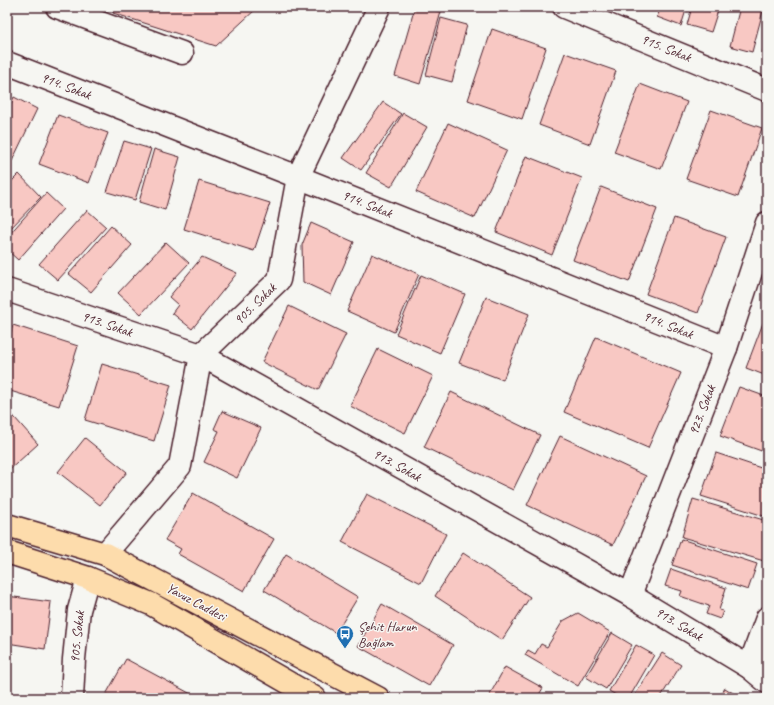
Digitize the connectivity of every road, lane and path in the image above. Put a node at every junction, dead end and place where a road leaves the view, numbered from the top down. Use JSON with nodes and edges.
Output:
{"nodes":[{"id":1,"x":379,"y":7,"type":"edge"},
{"id":2,"x":564,"y":7,"type":"edge"},
{"id":3,"x":71,"y":9,"type":"edge"},
{"id":4,"x":182,"y":53,"type":"dead end"},
{"id":5,"x":7,"y":63,"type":"edge"},
{"id":6,"x":767,"y":90,"type":"edge"},
{"id":7,"x":298,"y":177,"type":"junction"},
{"id":8,"x":767,"y":224,"type":"edge"},
{"id":9,"x":7,"y":290,"type":"edge"},
{"id":10,"x":726,"y":348,"type":"junction"},
{"id":11,"x":201,"y":355,"type":"junction"},
{"id":12,"x":7,"y":525,"type":"edge"},
{"id":13,"x":7,"y":552,"type":"edge"},
{"id":14,"x":105,"y":554,"type":"junction"},
{"id":15,"x":88,"y":578,"type":"junction"},
{"id":16,"x":630,"y":595,"type":"junction"},
{"id":17,"x":767,"y":618,"type":"edge"},
{"id":18,"x":749,"y":667,"type":"junction"},
{"id":19,"x":767,"y":682,"type":"edge"},
{"id":20,"x":72,"y":698,"type":"edge"},
{"id":21,"x":315,"y":698,"type":"edge"},
{"id":22,"x":378,"y":698,"type":"edge"}],
"edges":[{"from":1,"to":7,"type":"street","name":"905. Sokak"},
{"from":2,"to":6,"type":"street","name":"915. Sokak"},
{"from":3,"to":4,"type":"street"},
{"from":5,"to":7,"type":"street","name":"914. Sokak"},
{"from":7,"to":10,"type":"street","name":"914. Sokak"},
{"from":7,"to":11,"type":"street","name":"905. Sokak"},
{"from":8,"to":10,"type":"street","name":"923. Sokak"},
{"from":9,"to":11,"type":"street","name":"913. Sokak"},
{"from":10,"to":16,"type":"street","name":"923. Sokak"},
{"from":11,"to":14,"type":"street"},
{"from":11,"to":16,"type":"street","name":"913. Sokak"},
{"from":12,"to":14,"type":"main road","name":"Yavuz Caddesi"},
{"from":13,"to":15,"type":"main road","name":"Yavuz Caddesi"},
{"from":14,"to":22,"type":"main road","name":"Yavuz Caddesi"},
{"from":15,"to":20,"type":"street","name":"905. Sokak"},
{"from":15,"to":21,"type":"main road","name":"Yavuz Caddesi"},
{"from":16,"to":18,"type":"street","name":"913. Sokak"},
{"from":17,"to":18,"type":"street"},
{"from":18,"to":19,"type":"street","name":"913. Sokak"}]}
